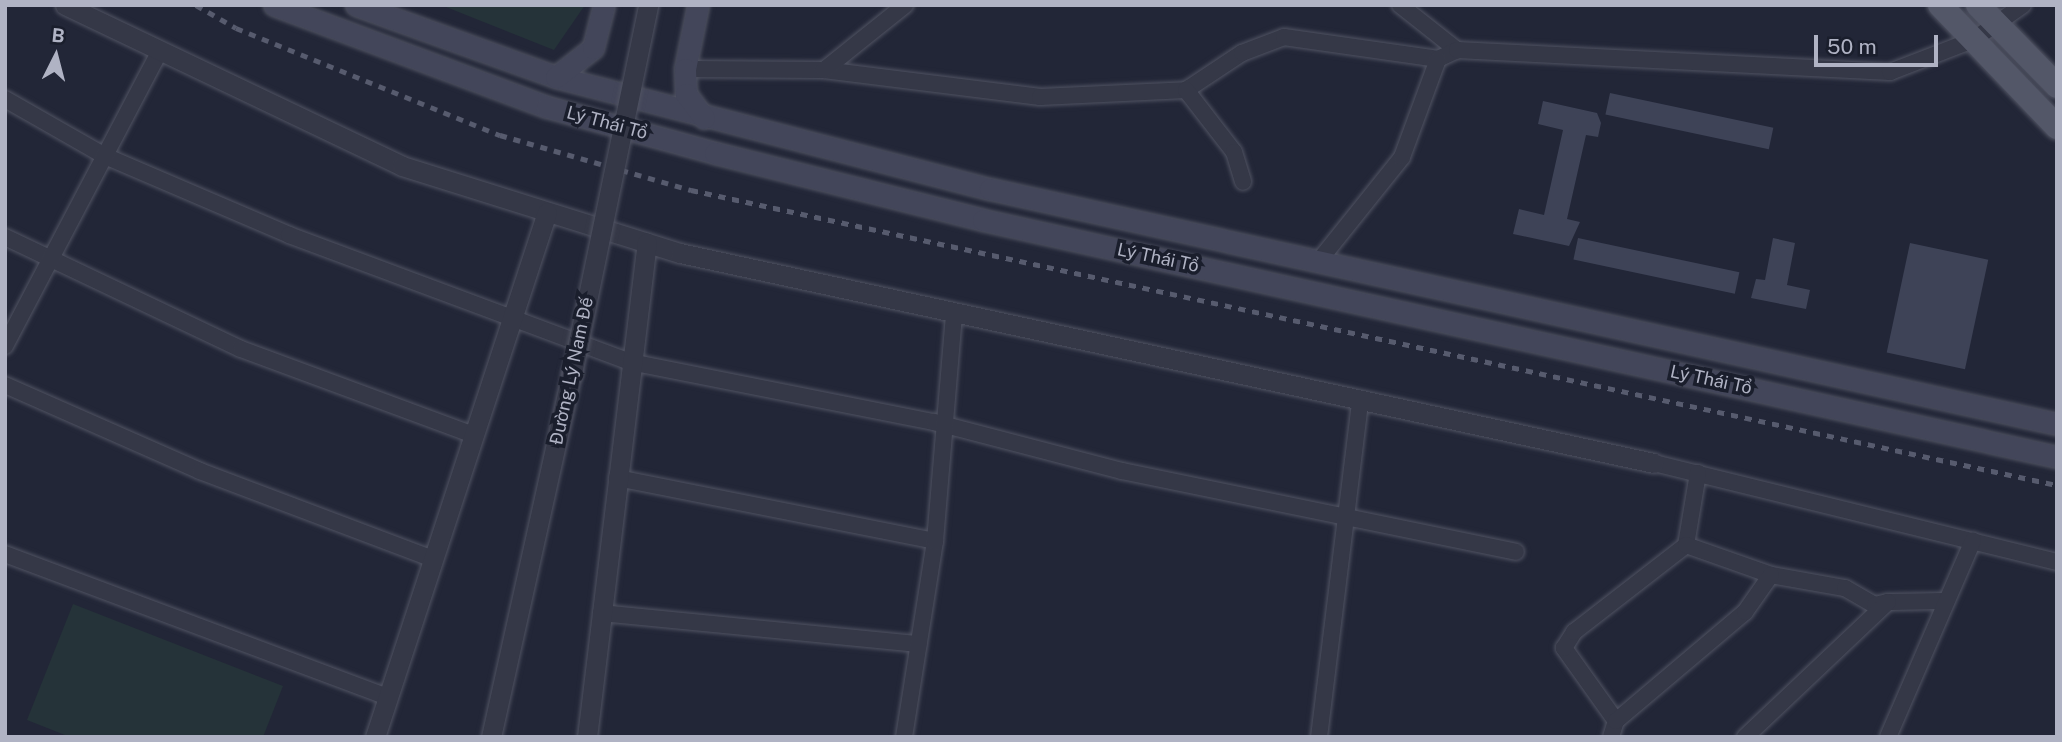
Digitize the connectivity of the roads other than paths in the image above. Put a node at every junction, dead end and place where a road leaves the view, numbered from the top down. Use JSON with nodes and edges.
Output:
{"nodes":[{"id":1,"x":65,"y":5,"type":"edge"},
{"id":2,"x":274,"y":5,"type":"edge"},
{"id":3,"x":356,"y":5,"type":"edge"},
{"id":4,"x":604,"y":5,"type":"edge"},
{"id":5,"x":648,"y":5,"type":"edge"},
{"id":6,"x":698,"y":5,"type":"edge"},
{"id":7,"x":1400,"y":5,"type":"edge"},
{"id":8,"x":1940,"y":5,"type":"edge"},
{"id":9,"x":1978,"y":5,"type":"edge"},
{"id":10,"x":2023,"y":5,"type":"edge"},
{"id":11,"x":899,"y":7,"type":"edge"},
{"id":12,"x":1996,"y":23,"type":"junction"},
{"id":13,"x":1973,"y":40,"type":"junction"},
{"id":14,"x":457,"y":44,"type":"junction"},
{"id":15,"x":1457,"y":50,"type":"junction"},
{"id":16,"x":160,"y":51,"type":"junction"},
{"id":17,"x":1438,"y":59,"type":"junction"},
{"id":18,"x":685,"y":69,"type":"junction"},
{"id":19,"x":824,"y":70,"type":"junction"},
{"id":20,"x":448,"y":74,"type":"junction"},
{"id":21,"x":556,"y":77,"type":"junction"},
{"id":22,"x":2057,"y":86,"type":"edge"},
{"id":23,"x":1186,"y":90,"type":"junction"},
{"id":24,"x":5,"y":99,"type":"edge"},
{"id":25,"x":704,"y":118,"type":"junction"},
{"id":26,"x":2057,"y":127,"type":"edge"},
{"id":27,"x":793,"y":141,"type":"junction"},
{"id":28,"x":105,"y":156,"type":"junction"},
{"id":29,"x":786,"y":171,"type":"junction"},
{"id":30,"x":1243,"y":182,"type":"dead end"},
{"id":31,"x":547,"y":212,"type":"junction"},
{"id":32,"x":5,"y":237,"type":"edge"},
{"id":33,"x":647,"y":243,"type":"junction"},
{"id":34,"x":50,"y":262,"type":"junction"},
{"id":35,"x":1318,"y":262,"type":"junction"},
{"id":36,"x":954,"y":315,"type":"junction"},
{"id":37,"x":512,"y":319,"type":"junction"},
{"id":38,"x":5,"y":346,"type":"edge"},
{"id":39,"x":630,"y":362,"type":"junction"},
{"id":40,"x":5,"y":385,"type":"edge"},
{"id":41,"x":1360,"y":403,"type":"junction"},
{"id":42,"x":2057,"y":424,"type":"edge"},
{"id":43,"x":945,"y":425,"type":"junction"},
{"id":44,"x":474,"y":435,"type":"junction"},
{"id":45,"x":2057,"y":457,"type":"edge"},
{"id":46,"x":1654,"y":463,"type":"joint"},
{"id":47,"x":1699,"y":473,"type":"junction"},
{"id":48,"x":617,"y":478,"type":"junction"},
{"id":49,"x":1346,"y":516,"type":"junction"},
{"id":50,"x":934,"y":541,"type":"junction"},
{"id":51,"x":1973,"y":541,"type":"junction"},
{"id":52,"x":1686,"y":545,"type":"junction"},
{"id":53,"x":1516,"y":552,"type":"dead end"},
{"id":54,"x":5,"y":554,"type":"edge"},
{"id":55,"x":433,"y":559,"type":"junction"},
{"id":56,"x":2057,"y":562,"type":"edge"},
{"id":57,"x":1771,"y":575,"type":"junction"},
{"id":58,"x":1946,"y":601,"type":"junction"},
{"id":59,"x":1888,"y":602,"type":"junction"},
{"id":60,"x":601,"y":613,"type":"junction"},
{"id":61,"x":918,"y":645,"type":"junction"},
{"id":62,"x":388,"y":698,"type":"junction"},
{"id":63,"x":1616,"y":721,"type":"junction"},
{"id":64,"x":375,"y":737,"type":"edge"},
{"id":65,"x":491,"y":737,"type":"edge"},
{"id":66,"x":587,"y":737,"type":"edge"},
{"id":67,"x":904,"y":737,"type":"edge"},
{"id":68,"x":1319,"y":737,"type":"edge"},
{"id":69,"x":1611,"y":737,"type":"edge"},
{"id":70,"x":1745,"y":737,"type":"edge"},
{"id":71,"x":1888,"y":737,"type":"edge"}],
"edges":[{"from":1,"to":16,"type":"street"},
{"from":2,"to":20,"type":"main road","name":"Lý Thái Tổ"},
{"from":3,"to":14,"type":"main road","name":"Lý Thái Tổ"},
{"from":4,"to":21,"type":"main road"},
{"from":5,"to":65,"type":"street","name":"Đường Lý Nam Đế","bridge":true},
{"from":6,"to":18,"type":"main road"},
{"from":7,"to":15,"type":"street"},
{"from":8,"to":13,"type":"main road"},
{"from":9,"to":12,"type":"main road"},
{"from":10,"to":12,"type":"street"},
{"from":11,"to":19,"type":"street"},
{"from":12,"to":13,"type":"street"},
{"from":12,"to":22,"type":"main road"},
{"from":13,"to":15,"type":"street"},
{"from":13,"to":26,"type":"main road"},
{"from":14,"to":20,"type":"main road"},
{"from":14,"to":21,"type":"main road","name":"Lý Thái Tổ"},
{"from":15,"to":17,"type":"street"},
{"from":16,"to":28,"type":"street"},
{"from":16,"to":31,"type":"street"},
{"from":17,"to":23,"type":"street"},
{"from":17,"to":35,"type":"street"},
{"from":18,"to":19,"type":"street"},
{"from":18,"to":25,"type":"main road"},
{"from":19,"to":23,"type":"street"},
{"from":20,"to":29,"type":"main road","name":"Lý Thái Tổ"},
{"from":21,"to":25,"type":"main road","name":"Lý Thái Tổ"},
{"from":23,"to":30,"type":"street"},
{"from":24,"to":28,"type":"street"},
{"from":25,"to":27,"type":"main road","name":"Lý Thái Tổ"},
{"from":27,"to":29,"type":"main road"},
{"from":27,"to":35,"type":"main road","name":"Lý Thái Tổ"},
{"from":28,"to":34,"type":"street"},
{"from":28,"to":37,"type":"street"},
{"from":29,"to":45,"type":"main road","name":"Lý Thái Tổ"},
{"from":31,"to":33,"type":"street"},
{"from":31,"to":37,"type":"street"},
{"from":32,"to":34,"type":"street"},
{"from":33,"to":36,"type":"street"},
{"from":33,"to":39,"type":"street"},
{"from":34,"to":38,"type":"street"},
{"from":34,"to":44,"type":"street"},
{"from":35,"to":42,"type":"main road","name":"Lý Thái Tổ"},
{"from":36,"to":41,"type":"street"},
{"from":36,"to":43,"type":"street"},
{"from":37,"to":39,"type":"street"},
{"from":37,"to":44,"type":"street"},
{"from":39,"to":43,"type":"street"},
{"from":39,"to":48,"type":"street"},
{"from":40,"to":55,"type":"street"},
{"from":41,"to":46,"type":"street"},
{"from":41,"to":49,"type":"street"},
{"from":43,"to":49,"type":"street"},
{"from":43,"to":50,"type":"street"},
{"from":44,"to":55,"type":"street"},
{"from":46,"to":47,"type":"street"},
{"from":47,"to":51,"type":"street"},
{"from":47,"to":52,"type":"street"},
{"from":48,"to":50,"type":"street"},
{"from":48,"to":60,"type":"street"},
{"from":49,"to":53,"type":"street"},
{"from":49,"to":68,"type":"street"},
{"from":50,"to":61,"type":"street"},
{"from":51,"to":56,"type":"street"},
{"from":51,"to":58,"type":"street"},
{"from":52,"to":57,"type":"street"},
{"from":52,"to":63,"type":"street"},
{"from":54,"to":62,"type":"street"},
{"from":55,"to":62,"type":"street"},
{"from":57,"to":59,"type":"street"},
{"from":57,"to":63,"type":"street"},
{"from":58,"to":59,"type":"street"},
{"from":58,"to":71,"type":"street"},
{"from":59,"to":70,"type":"street"},
{"from":60,"to":61,"type":"street"},
{"from":60,"to":66,"type":"street"},
{"from":61,"to":67,"type":"street"},
{"from":62,"to":64,"type":"street"},
{"from":63,"to":69,"type":"street"}]}
